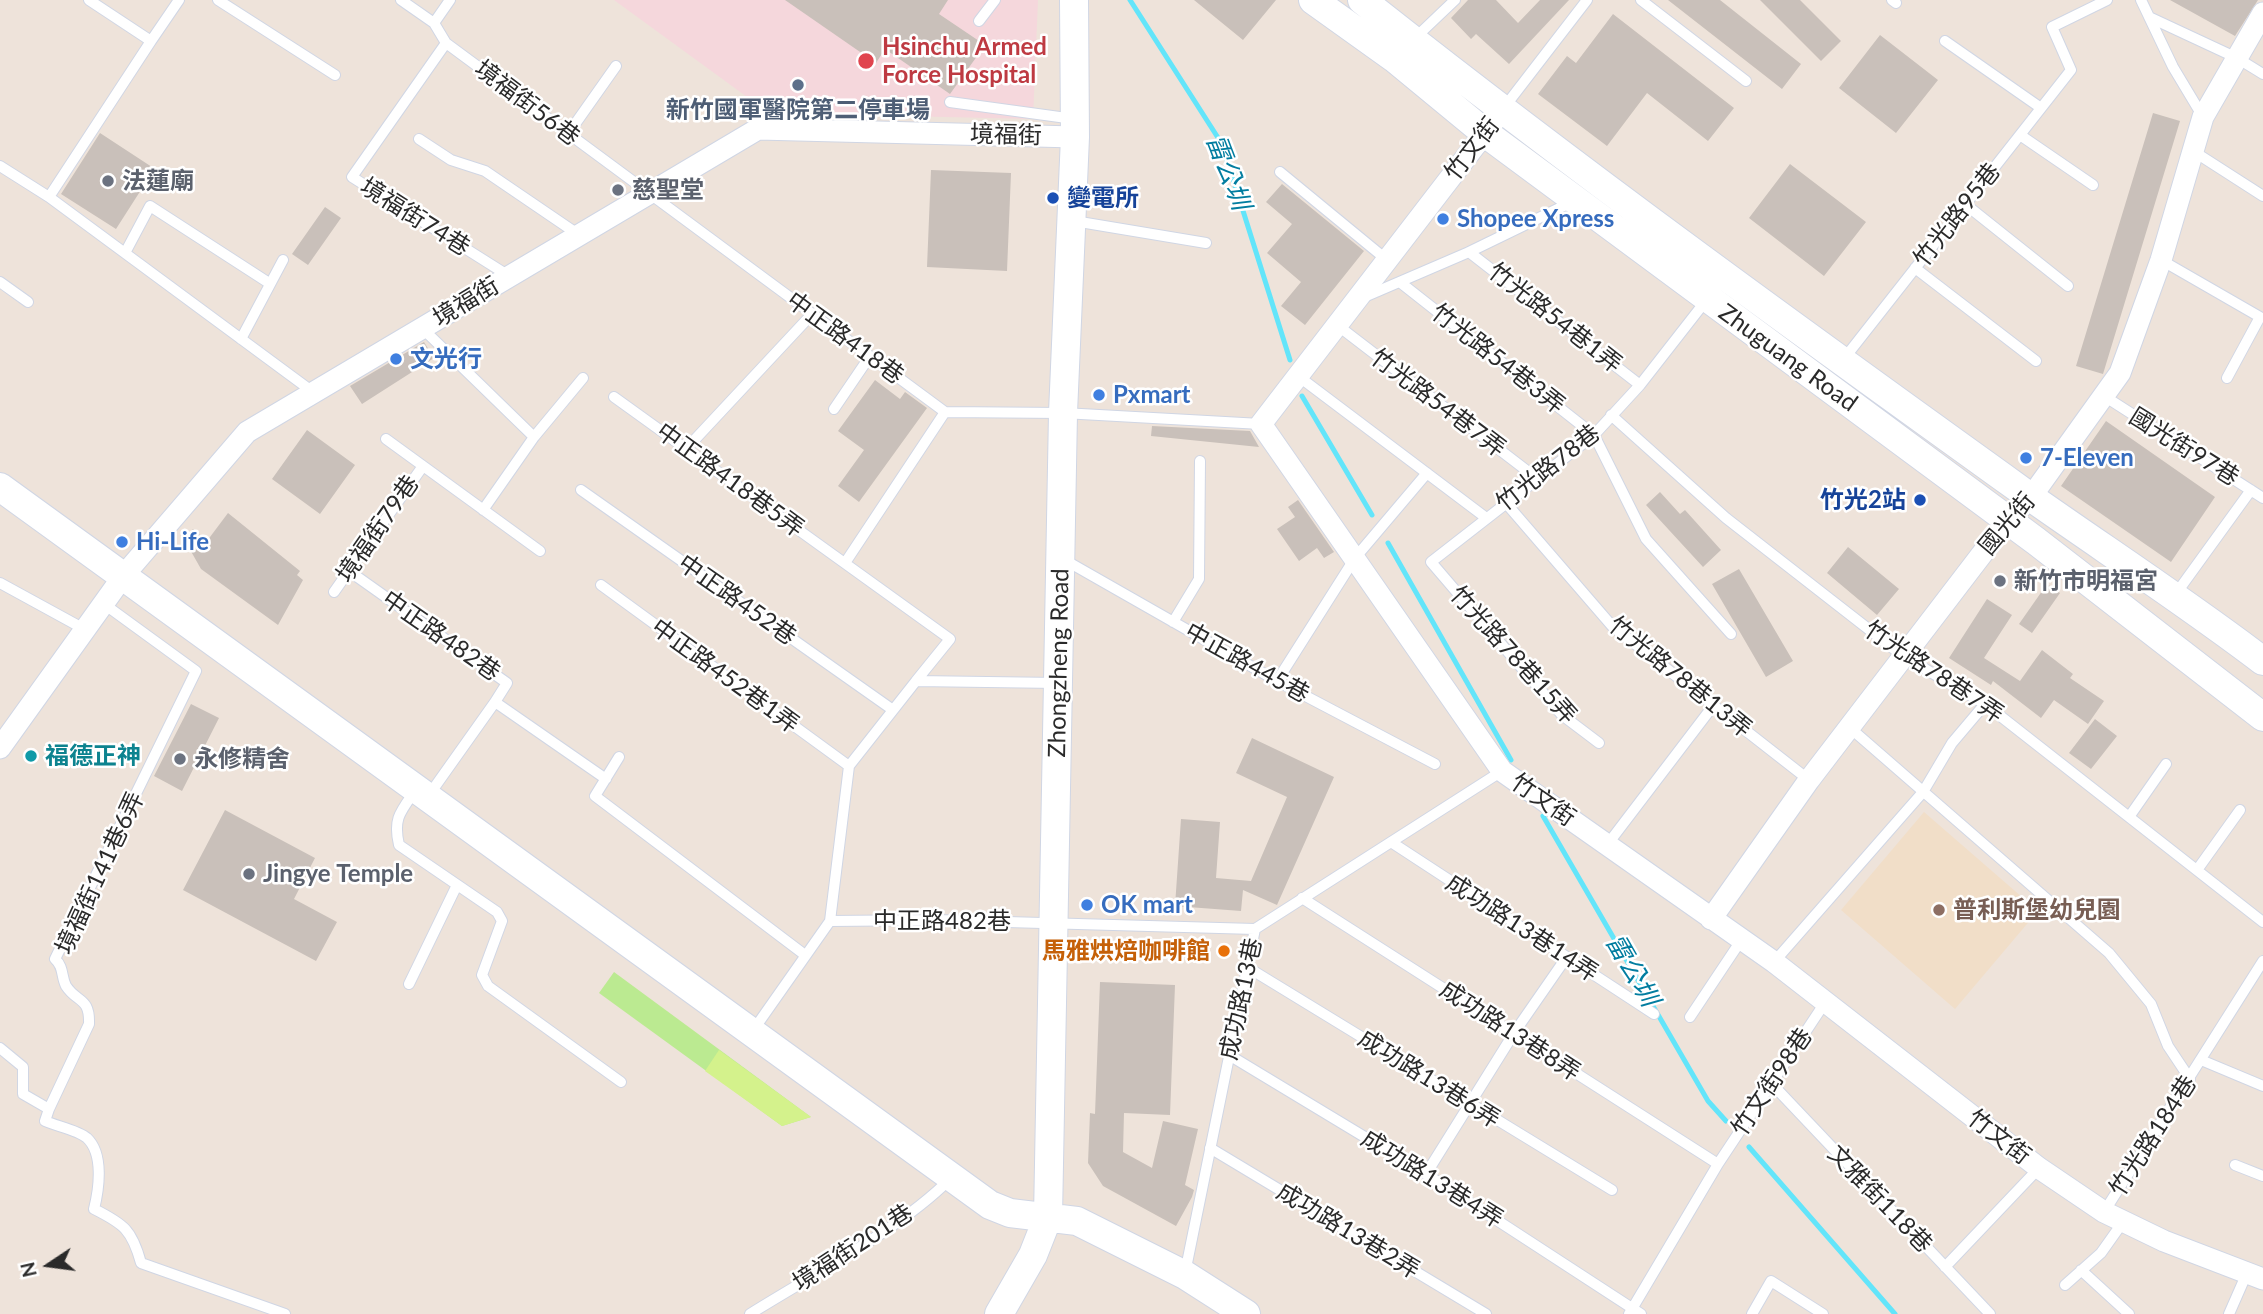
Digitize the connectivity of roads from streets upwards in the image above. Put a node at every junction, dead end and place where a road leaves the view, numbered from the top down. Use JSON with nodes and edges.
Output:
{"nodes":[{"id":1,"x":1074,"y":0,"type":"edge"},
{"id":2,"x":1313,"y":0,"type":"edge"},
{"id":3,"x":1363,"y":0,"type":"edge"},
{"id":4,"x":2263,"y":13,"type":"edge"},
{"id":5,"x":1503,"y":109,"type":"junction"},
{"id":6,"x":1074,"y":128,"type":"junction"},
{"id":7,"x":1485,"y":133,"type":"junction"},
{"id":8,"x":0,"y":487,"type":"edge"},
{"id":9,"x":2031,"y":497,"type":"junction"},
{"id":10,"x":2008,"y":520,"type":"junction"},
{"id":11,"x":124,"y":575,"type":"junction"},
{"id":12,"x":2263,"y":661,"type":"edge"},
{"id":13,"x":2263,"y":717,"type":"edge"},
{"id":14,"x":0,"y":748,"type":"edge"},
{"id":15,"x":1711,"y":919,"type":"junction"},
{"id":16,"x":1048,"y":1217,"type":"junction"},
{"id":17,"x":2255,"y":1276,"type":"edge"},
{"id":18,"x":999,"y":1314,"type":"edge"},
{"id":19,"x":1246,"y":1314,"type":"edge"}],
"edges":[{"from":1,"to":6,"type":"street","name":"Zhongzheng Road"},
{"from":2,"to":7,"type":"street","name":"Zhuguang Road"},
{"from":3,"to":5,"type":"street","name":"Zhuguang Road"},
{"from":4,"to":9,"type":"street","name":"國光街"},
{"from":5,"to":7,"type":"street","name":"竹文街"},
{"from":5,"to":9,"type":"street","name":"Zhuguang Road"},
{"from":6,"to":11,"type":"street","name":"境福街"},
{"from":6,"to":16,"type":"street","name":"Zhongzheng Road"},
{"from":7,"to":10,"type":"street","name":"Zhuguang Road"},
{"from":7,"to":15,"type":"street","name":"竹文街"},
{"from":8,"to":11,"type":"street"},
{"from":9,"to":10,"type":"street","name":"國光街"},
{"from":9,"to":12,"type":"street","name":"Zhuguang Road"},
{"from":10,"to":13,"type":"street","name":"Zhuguang Road"},
{"from":10,"to":15,"type":"street","name":"國光街"},
{"from":11,"to":14,"type":"street","name":"境福街"},
{"from":11,"to":16,"type":"street"},
{"from":15,"to":17,"type":"street","name":"竹文街"},
{"from":16,"to":18,"type":"street","name":"Zhongzheng Road"},
{"from":16,"to":19,"type":"street"}]}
